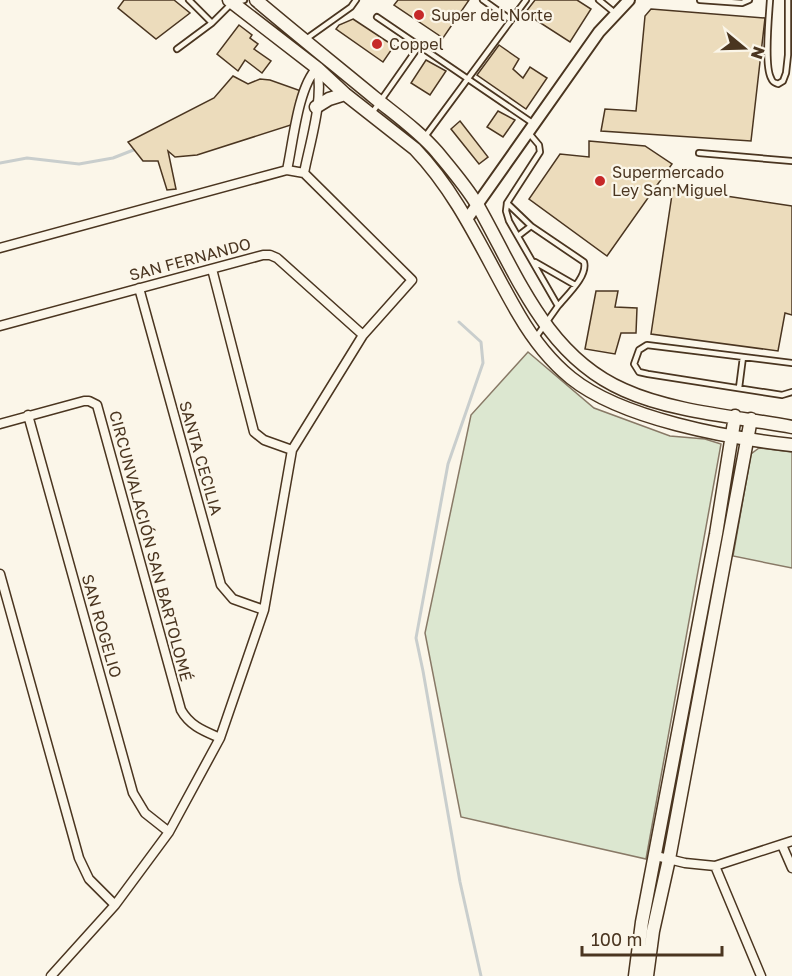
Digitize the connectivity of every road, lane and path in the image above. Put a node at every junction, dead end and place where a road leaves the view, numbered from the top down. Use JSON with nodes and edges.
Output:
{"nodes":[{"id":1,"x":189,"y":0,"type":"edge"},
{"id":2,"x":256,"y":0,"type":"edge"},
{"id":3,"x":356,"y":0,"type":"edge"},
{"id":4,"x":483,"y":0,"type":"edge"},
{"id":5,"x":526,"y":0,"type":"edge"},
{"id":6,"x":599,"y":0,"type":"edge"},
{"id":7,"x":628,"y":0,"type":"edge"},
{"id":8,"x":700,"y":0,"type":"edge"},
{"id":9,"x":749,"y":0,"type":"edge"},
{"id":10,"x":770,"y":0,"type":"edge"},
{"id":11,"x":788,"y":0,"type":"edge"},
{"id":12,"x":235,"y":1,"type":"edge"},
{"id":13,"x":615,"y":13,"type":"junction"},
{"id":14,"x":377,"y":17,"type":"dead end"},
{"id":15,"x":511,"y":20,"type":"junction"},
{"id":16,"x":212,"y":23,"type":"junction"},
{"id":17,"x":304,"y":40,"type":"junction"},
{"id":18,"x":419,"y":46,"type":"junction"},
{"id":19,"x":177,"y":49,"type":"dead end"},
{"id":20,"x":317,"y":68,"type":"junction"},
{"id":21,"x":339,"y":69,"type":"junction"},
{"id":22,"x":467,"y":79,"type":"junction"},
{"id":23,"x":345,"y":94,"type":"junction"},
{"id":24,"x":380,"y":103,"type":"junction"},
{"id":25,"x":316,"y":106,"type":"junction"},
{"id":26,"x":371,"y":115,"type":"junction"},
{"id":27,"x":531,"y":128,"type":"junction"},
{"id":28,"x":423,"y":138,"type":"junction"},
{"id":29,"x":415,"y":149,"type":"junction"},
{"id":30,"x":699,"y":153,"type":"dead end"},
{"id":31,"x":792,"y":161,"type":"edge"},
{"id":32,"x":287,"y":170,"type":"junction"},
{"id":33,"x":303,"y":173,"type":"junction"},
{"id":34,"x":507,"y":203,"type":"junction"},
{"id":35,"x":477,"y":204,"type":"junction"},
{"id":36,"x":467,"y":219,"type":"junction"},
{"id":37,"x":531,"y":226,"type":"junction"},
{"id":38,"x":518,"y":236,"type":"junction"},
{"id":39,"x":0,"y":248,"type":"edge"},
{"id":40,"x":533,"y":260,"type":"junction"},
{"id":41,"x":212,"y":269,"type":"junction"},
{"id":42,"x":575,"y":285,"type":"junction"},
{"id":43,"x":139,"y":288,"type":"junction"},
{"id":44,"x":558,"y":306,"type":"junction"},
{"id":45,"x":544,"y":324,"type":"junction"},
{"id":46,"x":0,"y":326,"type":"edge"},
{"id":47,"x":363,"y":335,"type":"junction"},
{"id":48,"x":534,"y":339,"type":"junction"},
{"id":49,"x":743,"y":357,"type":"junction"},
{"id":50,"x":792,"y":363,"type":"edge"},
{"id":51,"x":739,"y":388,"type":"junction"},
{"id":52,"x":792,"y":392,"type":"edge"},
{"id":53,"x":28,"y":415,"type":"junction"},
{"id":54,"x":735,"y":416,"type":"junction"},
{"id":55,"x":751,"y":419,"type":"junction"},
{"id":56,"x":0,"y":424,"type":"edge"},
{"id":57,"x":792,"y":427,"type":"edge"},
{"id":58,"x":731,"y":437,"type":"junction"},
{"id":59,"x":748,"y":440,"type":"junction"},
{"id":60,"x":792,"y":446,"type":"edge"},
{"id":61,"x":292,"y":450,"type":"junction"},
{"id":62,"x":716,"y":534,"type":"junction"},
{"id":63,"x":729,"y":536,"type":"junction"},
{"id":64,"x":0,"y":574,"type":"edge"},
{"id":65,"x":264,"y":610,"type":"junction"},
{"id":66,"x":220,"y":738,"type":"junction"},
{"id":67,"x":169,"y":832,"type":"junction"},
{"id":68,"x":792,"y":841,"type":"edge"},
{"id":69,"x":782,"y":845,"type":"junction"},
{"id":70,"x":656,"y":856,"type":"junction"},
{"id":71,"x":669,"y":859,"type":"junction"},
{"id":72,"x":715,"y":866,"type":"junction"},
{"id":73,"x":792,"y":868,"type":"edge"},
{"id":74,"x":115,"y":906,"type":"junction"},
{"id":75,"x":51,"y":976,"type":"edge"},
{"id":76,"x":635,"y":976,"type":"edge"},
{"id":77,"x":647,"y":976,"type":"edge"},
{"id":78,"x":760,"y":976,"type":"edge"}],
"edges":[{"from":1,"to":16,"type":"lane"},
{"from":2,"to":17,"type":"main road"},
{"from":3,"to":17,"type":"lane"},
{"from":4,"to":15,"type":"lane"},
{"from":5,"to":15,"type":"lane"},
{"from":6,"to":13,"type":"lane"},
{"from":7,"to":13,"type":"street"},
{"from":8,"to":9,"type":"lane"},
{"from":10,"to":11,"type":"lane"},
{"from":12,"to":16,"type":"lane"},
{"from":12,"to":20,"type":"main road"},
{"from":13,"to":27,"type":"street"},
{"from":14,"to":18,"type":"lane"},
{"from":15,"to":22,"type":"lane"},
{"from":16,"to":19,"type":"lane"},
{"from":17,"to":20,"type":"main road"},
{"from":17,"to":21,"type":"main road"},
{"from":18,"to":22,"type":"lane"},
{"from":18,"to":24,"type":"lane"},
{"from":20,"to":21,"type":"main road"},
{"from":20,"to":23,"type":"main road"},
{"from":20,"to":25,"type":"street"},
{"from":20,"to":32,"type":"street"},
{"from":21,"to":24,"type":"main road"},
{"from":22,"to":27,"type":"lane"},
{"from":22,"to":28,"type":"lane"},
{"from":23,"to":25,"type":"main road"},
{"from":23,"to":26,"type":"main road"},
{"from":24,"to":26,"type":"lane"},
{"from":24,"to":28,"type":"main road"},
{"from":25,"to":33,"type":"street"},
{"from":26,"to":29,"type":"main road"},
{"from":27,"to":34,"type":"lane"},
{"from":27,"to":35,"type":"street"},
{"from":28,"to":29,"type":"lane"},
{"from":28,"to":35,"type":"main road"},
{"from":29,"to":36,"type":"main road"},
{"from":30,"to":31,"type":"lane"},
{"from":32,"to":33,"type":"street"},
{"from":32,"to":39,"type":"street"},
{"from":33,"to":47,"type":"street"},
{"from":34,"to":37,"type":"lane"},
{"from":34,"to":38,"type":"lane"},
{"from":35,"to":36,"type":"street"},
{"from":35,"to":45,"type":"main road"},
{"from":36,"to":48,"type":"main road"},
{"from":37,"to":38,"type":"lane"},
{"from":37,"to":42,"type":"lane"},
{"from":38,"to":40,"type":"lane"},
{"from":40,"to":42,"type":"lane"},
{"from":40,"to":44,"type":"lane"},
{"from":41,"to":43,"type":"street","name":"SAN FERNANDO"},
{"from":41,"to":47,"type":"street","name":"SAN FERNANDO"},
{"from":41,"to":61,"type":"street"},
{"from":42,"to":44,"type":"lane"},
{"from":43,"to":46,"type":"street","name":"SAN FERNANDO"},
{"from":43,"to":65,"type":"street","name":"SANTA CECILIA"},
{"from":44,"to":45,"type":"lane"},
{"from":45,"to":48,"type":"lane"},
{"from":45,"to":54,"type":"main road"},
{"from":47,"to":61,"type":"street"},
{"from":48,"to":58,"type":"main road"},
{"from":49,"to":50,"type":"lane"},
{"from":49,"to":51,"type":"lane"},
{"from":49,"to":51,"type":"lane"},
{"from":51,"to":52,"type":"lane"},
{"from":53,"to":56,"type":"street","name":"CIRCUNVALACIÓN SAN BARTOLOMÉ"},
{"from":53,"to":66,"type":"street","name":"CIRCUNVALACIÓN SAN BARTOLOMÉ"},
{"from":53,"to":67,"type":"street","name":"SAN ROGELIO"},
{"from":54,"to":55,"type":"main road"},
{"from":54,"to":58,"type":"main road"},
{"from":55,"to":57,"type":"main road"},
{"from":55,"to":59,"type":"main road"},
{"from":58,"to":59,"type":"main road"},
{"from":58,"to":62,"type":"main road"},
{"from":59,"to":60,"type":"main road"},
{"from":59,"to":63,"type":"main road"},
{"from":61,"to":65,"type":"street"},
{"from":62,"to":63,"type":"main road"},
{"from":62,"to":70,"type":"main road"},
{"from":63,"to":71,"type":"main road"},
{"from":64,"to":74,"type":"street"},
{"from":65,"to":66,"type":"street"},
{"from":66,"to":67,"type":"street"},
{"from":67,"to":74,"type":"street"},
{"from":68,"to":69,"type":"street"},
{"from":69,"to":72,"type":"street"},
{"from":69,"to":73,"type":"street"},
{"from":70,"to":71,"type":"street"},
{"from":70,"to":76,"type":"main road"},
{"from":71,"to":72,"type":"street"},
{"from":71,"to":77,"type":"main road"},
{"from":72,"to":78,"type":"street"},
{"from":74,"to":75,"type":"street"}]}
